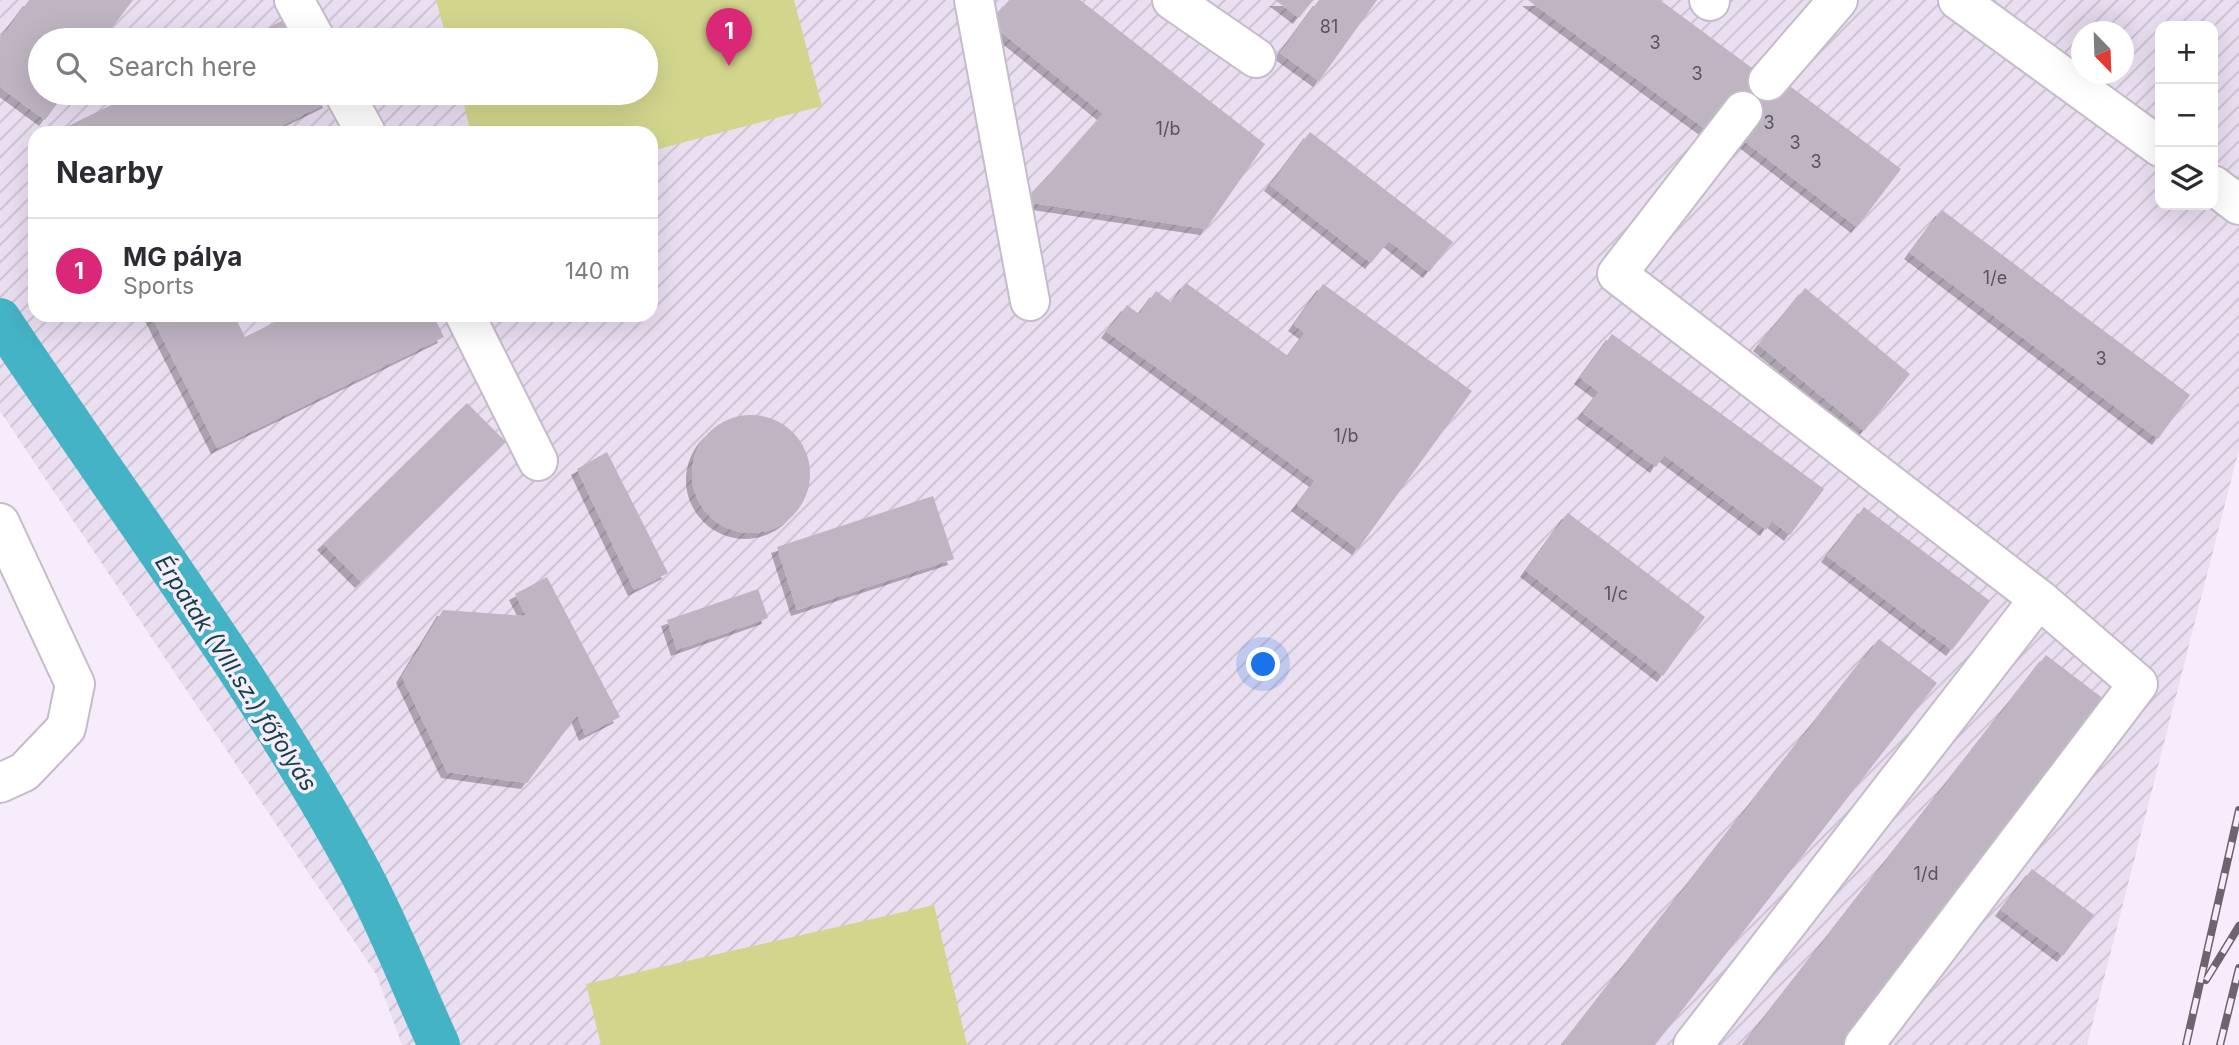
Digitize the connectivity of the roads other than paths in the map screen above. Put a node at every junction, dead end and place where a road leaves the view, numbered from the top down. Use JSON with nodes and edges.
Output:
{"nodes":[{"id":1,"x":294,"y":0,"type":"edge"},
{"id":2,"x":974,"y":0,"type":"edge"},
{"id":3,"x":1172,"y":0,"type":"edge"},
{"id":4,"x":1838,"y":0,"type":"edge"},
{"id":5,"x":1958,"y":0,"type":"edge"},
{"id":6,"x":309,"y":28,"type":"edge"},
{"id":7,"x":1256,"y":58,"type":"dead end"},
{"id":8,"x":1768,"y":81,"type":"dead end"},
{"id":9,"x":351,"y":105,"type":"edge"},
{"id":10,"x":1743,"y":111,"type":"dead end"},
{"id":11,"x":362,"y":126,"type":"edge"},
{"id":12,"x":2155,"y":143,"type":"edge"},
{"id":13,"x":2218,"y":189,"type":"edge"},
{"id":14,"x":2239,"y":205,"type":"edge"},
{"id":15,"x":1030,"y":301,"type":"dead end"},
{"id":16,"x":468,"y":322,"type":"edge"},
{"id":17,"x":538,"y":461,"type":"dead end"},
{"id":18,"x":0,"y":523,"type":"edge"},
{"id":19,"x":2039,"y":600,"type":"junction"},
{"id":20,"x":0,"y":783,"type":"edge"},
{"id":21,"x":1693,"y":1045,"type":"edge"},
{"id":22,"x":1864,"y":1045,"type":"edge"}],
"edges":[{"from":1,"to":6,"type":"street"},
{"from":2,"to":15,"type":"street"},
{"from":3,"to":7,"type":"street"},
{"from":4,"to":8,"type":"street"},
{"from":5,"to":12,"type":"street"},
{"from":9,"to":11,"type":"street"},
{"from":10,"to":19,"type":"street"},
{"from":13,"to":14,"type":"street"},
{"from":16,"to":17,"type":"street"},
{"from":18,"to":20,"type":"street"},
{"from":19,"to":21,"type":"street"},
{"from":19,"to":22,"type":"street"}]}
